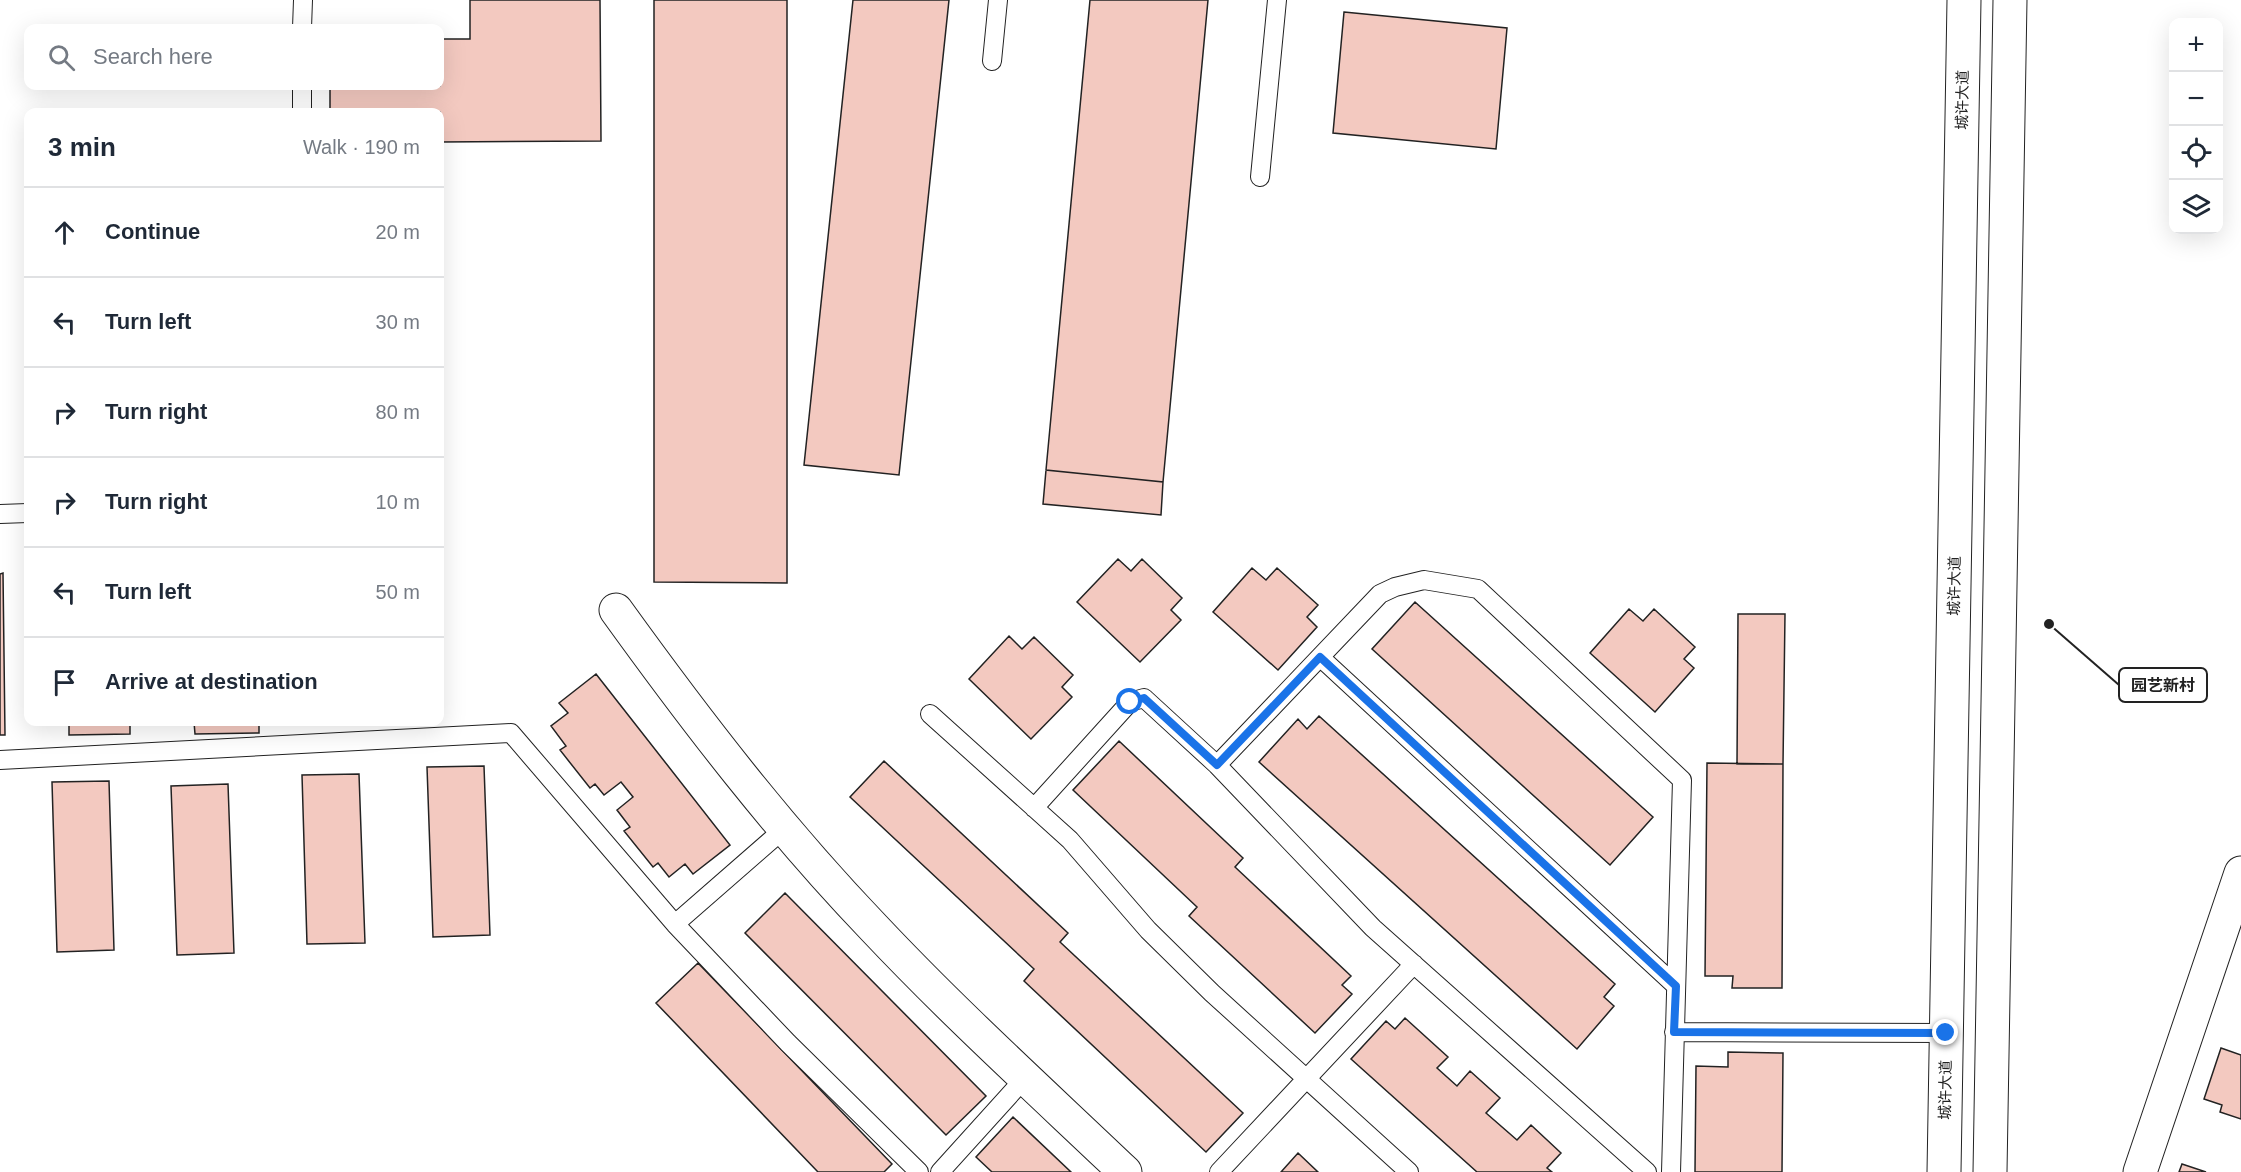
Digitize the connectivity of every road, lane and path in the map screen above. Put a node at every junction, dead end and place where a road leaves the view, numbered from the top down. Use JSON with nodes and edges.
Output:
{"nodes":[{"id":1,"x":303,"y":0,"type":"edge"},
{"id":2,"x":998,"y":0,"type":"edge"},
{"id":3,"x":1277,"y":0,"type":"edge"},
{"id":4,"x":1964,"y":0,"type":"edge"},
{"id":5,"x":2010,"y":0,"type":"edge"},
{"id":6,"x":302,"y":24,"type":"edge"},
{"id":7,"x":992,"y":61,"type":"dead end"},
{"id":8,"x":302,"y":90,"type":"edge"},
{"id":9,"x":302,"y":108,"type":"edge"},
{"id":10,"x":1260,"y":177,"type":"dead end"},
{"id":11,"x":0,"y":513,"type":"edge"},
{"id":12,"x":24,"y":513,"type":"edge"},
{"id":13,"x":616,"y":610,"type":"dead end"},
{"id":14,"x":1320,"y":657,"type":"junction"},
{"id":15,"x":930,"y":714,"type":"dead end"},
{"id":16,"x":0,"y":760,"type":"edge"},
{"id":17,"x":1217,"y":765,"type":"junction"},
{"id":18,"x":1034,"y":808,"type":"junction"},
{"id":19,"x":785,"y":828,"type":"junction"},
{"id":20,"x":2241,"y":873,"type":"edge"},
{"id":21,"x":675,"y":924,"type":"junction"},
{"id":22,"x":1414,"y":964,"type":"junction"},
{"id":23,"x":1676,"y":986,"type":"junction"},
{"id":24,"x":1674,"y":1032,"type":"junction"},
{"id":25,"x":1946,"y":1033,"type":"junction"},
{"id":26,"x":1025,"y":1078,"type":"junction"},
{"id":27,"x":1306,"y":1079,"type":"junction"},
{"id":28,"x":919,"y":1172,"type":"edge"},
{"id":29,"x":940,"y":1172,"type":"edge"},
{"id":30,"x":1125,"y":1172,"type":"edge"},
{"id":31,"x":1219,"y":1172,"type":"edge"},
{"id":32,"x":1409,"y":1172,"type":"edge"},
{"id":33,"x":1647,"y":1172,"type":"edge"},
{"id":34,"x":1671,"y":1172,"type":"edge"},
{"id":35,"x":1944,"y":1172,"type":"edge"},
{"id":36,"x":1990,"y":1172,"type":"edge"},
{"id":37,"x":2140,"y":1172,"type":"edge"}],
"edges":[{"from":1,"to":6,"type":"lane"},
{"from":2,"to":7,"type":"lane"},
{"from":3,"to":10,"type":"lane"},
{"from":4,"to":25,"type":"main road","name":"城许大道"},
{"from":5,"to":36,"type":"main road"},
{"from":8,"to":9,"type":"lane"},
{"from":11,"to":12,"type":"lane"},
{"from":13,"to":19,"type":"main road"},
{"from":14,"to":17,"type":"lane"},
{"from":14,"to":23,"type":"lane"},
{"from":14,"to":23,"type":"lane"},
{"from":15,"to":18,"type":"lane"},
{"from":16,"to":21,"type":"lane"},
{"from":17,"to":18,"type":"lane"},
{"from":17,"to":22,"type":"lane"},
{"from":18,"to":27,"type":"lane"},
{"from":19,"to":21,"type":"lane"},
{"from":19,"to":26,"type":"main road"},
{"from":20,"to":37,"type":"main road"},
{"from":21,"to":28,"type":"lane"},
{"from":22,"to":27,"type":"lane"},
{"from":22,"to":33,"type":"lane"},
{"from":23,"to":24,"type":"lane"},
{"from":24,"to":25,"type":"lane"},
{"from":24,"to":34,"type":"lane"},
{"from":25,"to":35,"type":"main road","name":"城许大道"},
{"from":26,"to":29,"type":"lane"},
{"from":26,"to":30,"type":"main road"},
{"from":27,"to":31,"type":"lane"},
{"from":27,"to":32,"type":"lane"}]}
